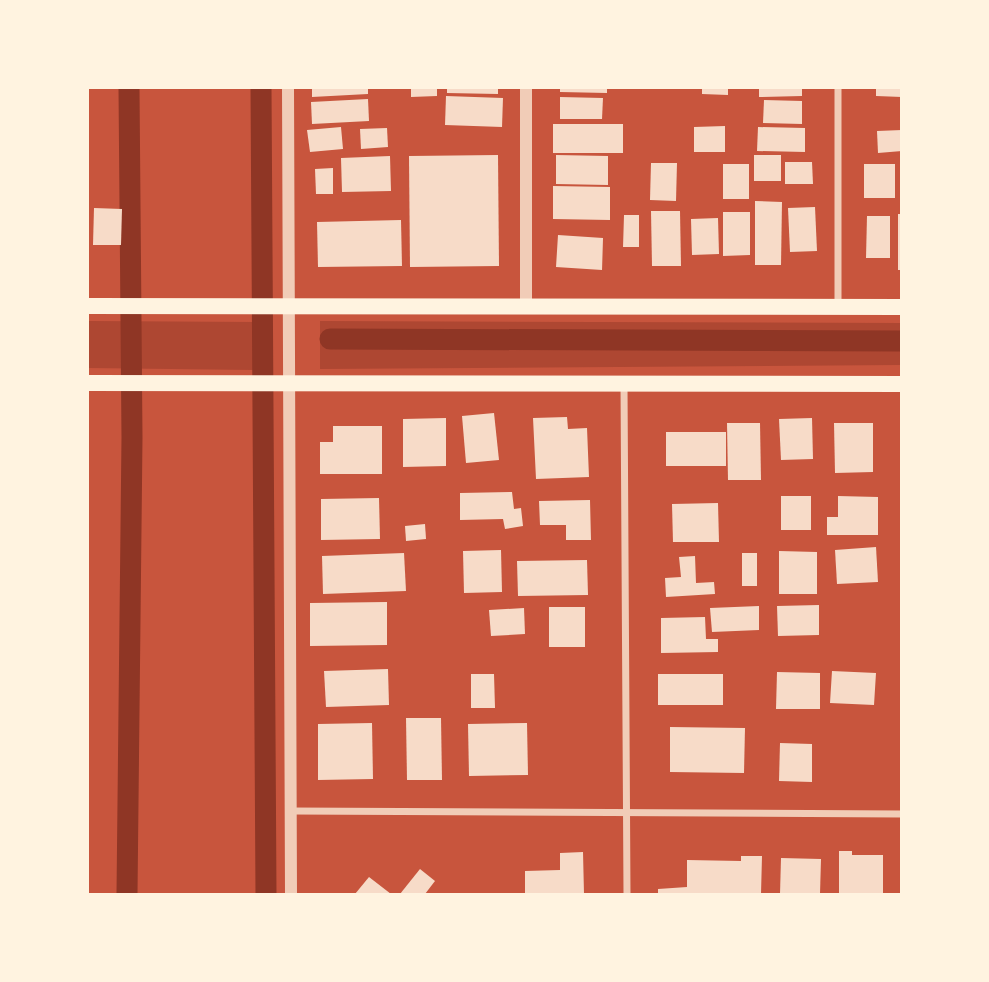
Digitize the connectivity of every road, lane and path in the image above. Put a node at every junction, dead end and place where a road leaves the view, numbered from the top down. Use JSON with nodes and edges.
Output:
{"nodes":[{"id":1,"x":288,"y":88,"type":"edge"},
{"id":2,"x":526,"y":88,"type":"edge"},
{"id":3,"x":838,"y":88,"type":"edge"},
{"id":4,"x":88,"y":306,"type":"edge"},
{"id":5,"x":291,"y":307,"type":"junction"},
{"id":6,"x":526,"y":307,"type":"junction"},
{"id":7,"x":901,"y":307,"type":"edge"},
{"id":8,"x":838,"y":308,"type":"junction"},
{"id":9,"x":88,"y":383,"type":"edge"},
{"id":10,"x":283,"y":383,"type":"junction"},
{"id":11,"x":624,"y":384,"type":"junction"},
{"id":12,"x":901,"y":384,"type":"edge"},
{"id":13,"x":290,"y":811,"type":"junction"},
{"id":14,"x":626,"y":812,"type":"junction"},
{"id":15,"x":901,"y":814,"type":"edge"},
{"id":16,"x":291,"y":894,"type":"edge"},
{"id":17,"x":627,"y":894,"type":"edge"}],
"edges":[{"from":1,"to":5,"type":"street"},
{"from":2,"to":6,"type":"street"},
{"from":3,"to":8,"type":"street"},
{"from":4,"to":5,"type":"main road"},
{"from":5,"to":6,"type":"main road"},
{"from":5,"to":10,"type":"street"},
{"from":6,"to":8,"type":"main road"},
{"from":7,"to":8,"type":"main road"},
{"from":9,"to":10,"type":"main road"},
{"from":10,"to":11,"type":"main road"},
{"from":10,"to":13,"type":"street"},
{"from":11,"to":12,"type":"main road"},
{"from":11,"to":14,"type":"street"},
{"from":13,"to":14,"type":"street"},
{"from":13,"to":16,"type":"street"},
{"from":14,"to":15,"type":"street"},
{"from":14,"to":17,"type":"street"}]}
